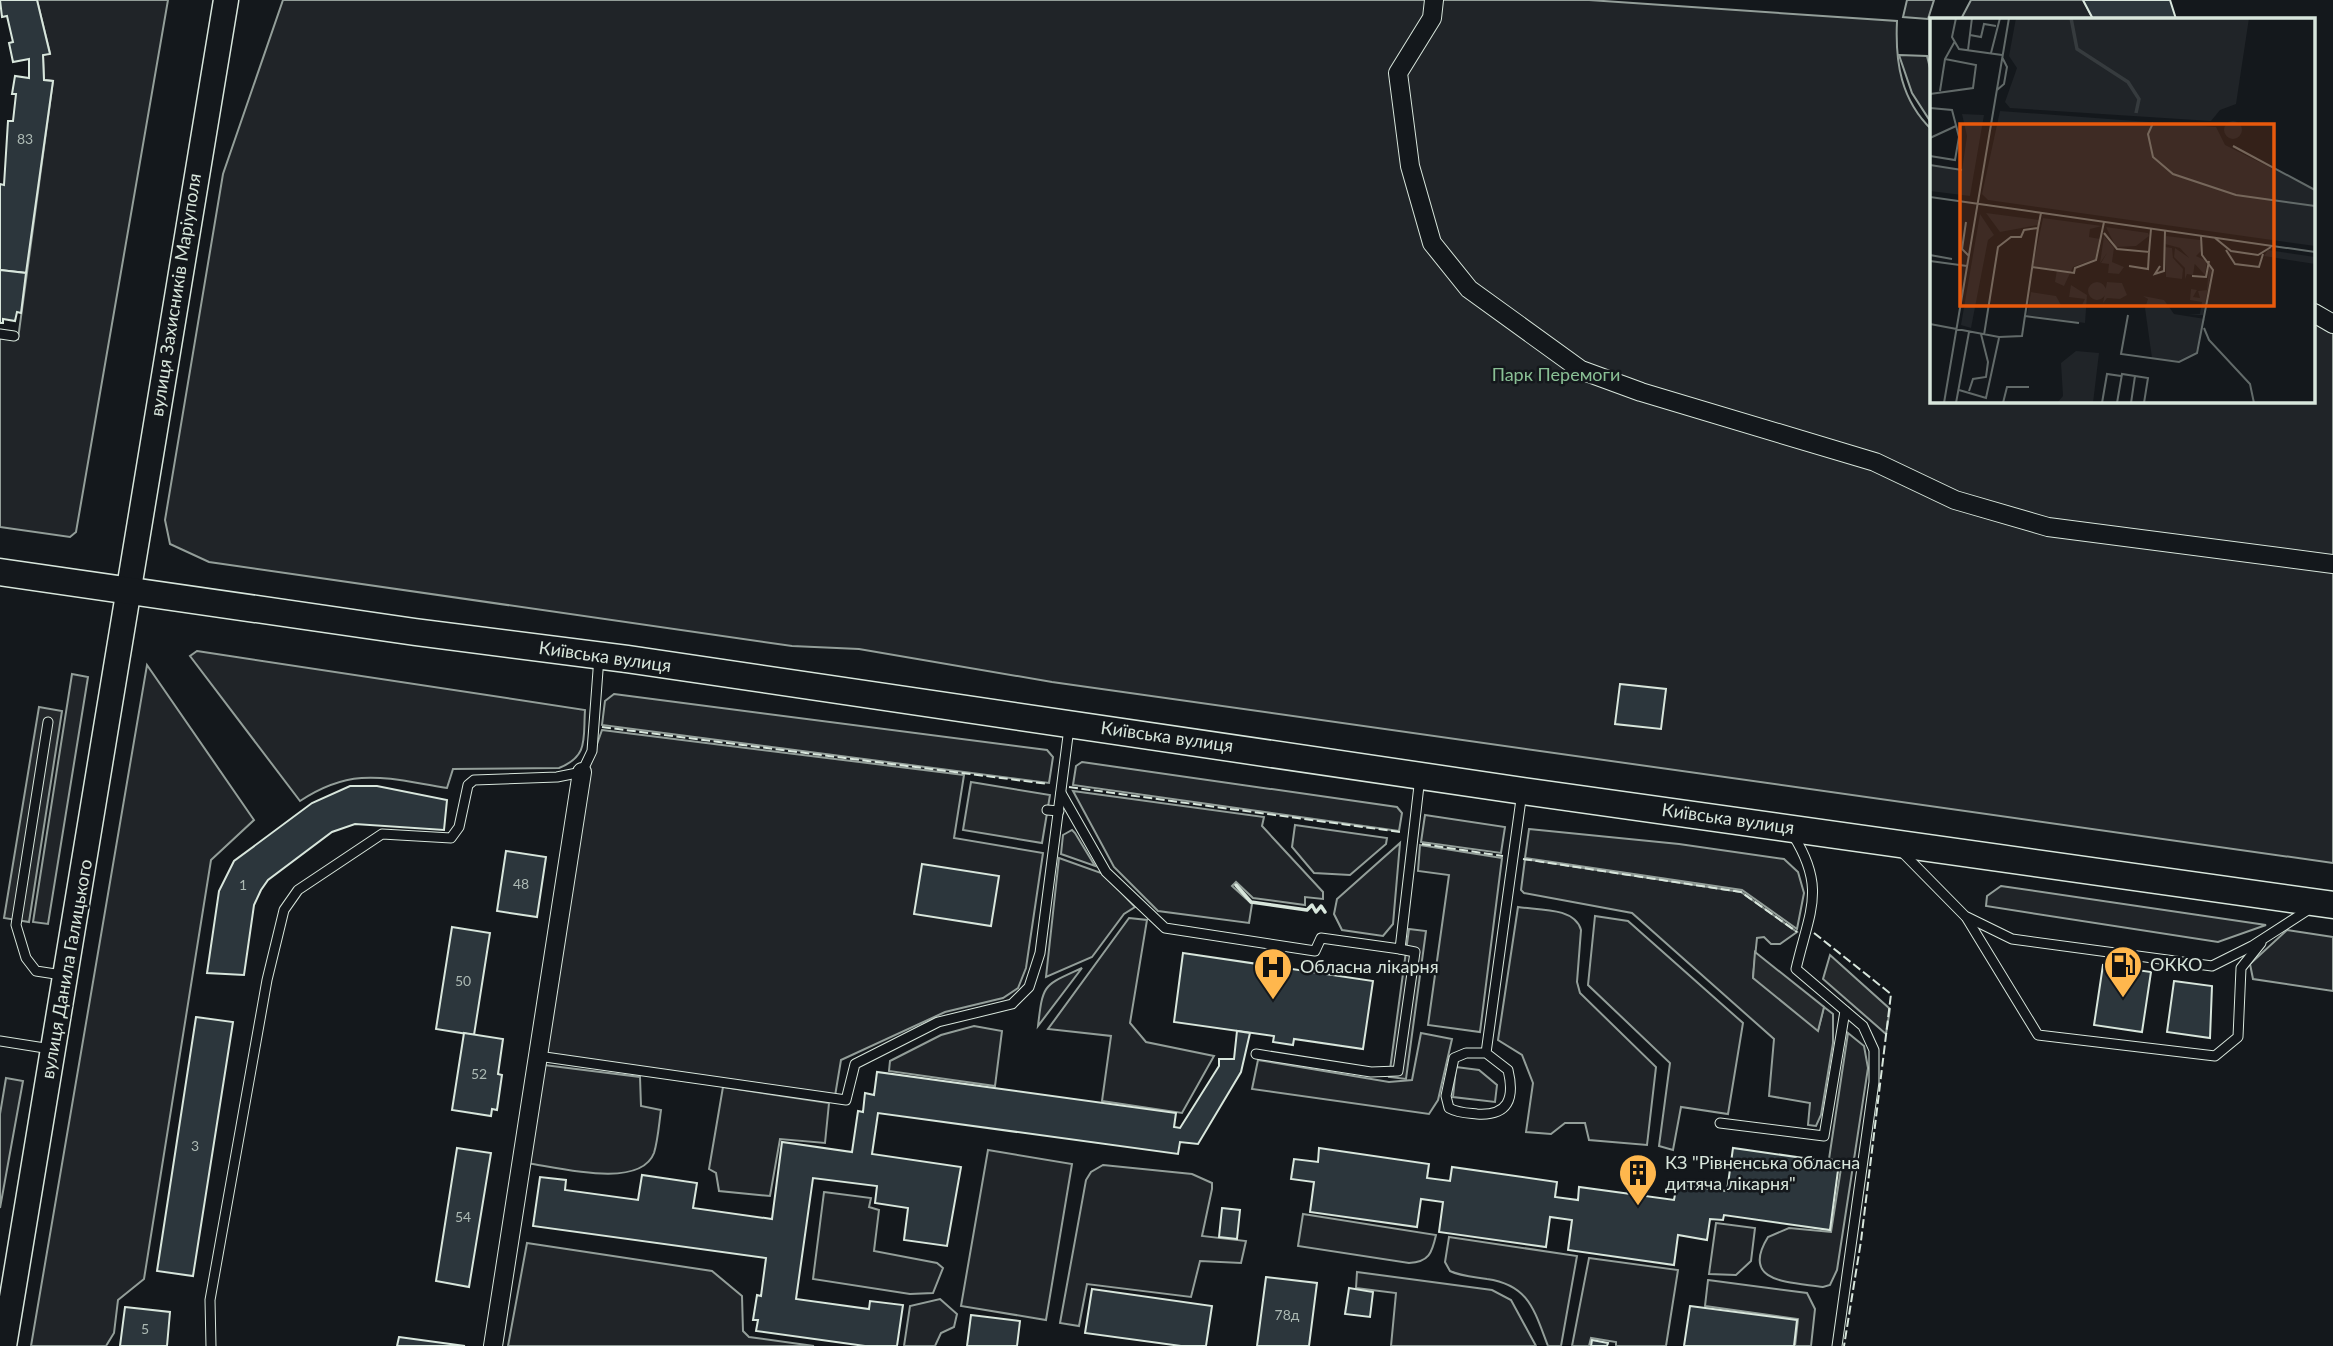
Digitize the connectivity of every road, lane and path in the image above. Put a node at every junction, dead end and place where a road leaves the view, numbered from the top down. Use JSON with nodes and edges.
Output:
{"nodes":[{"id":1,"x":226,"y":0,"type":"edge"},
{"id":2,"x":1434,"y":0,"type":"edge"},
{"id":3,"x":2316,"y":314,"type":"edge"},
{"id":4,"x":2333,"y":324,"type":"edge"},
{"id":5,"x":0,"y":334,"type":"edge"},
{"id":6,"x":15,"y":335,"type":"dead end"},
{"id":7,"x":2333,"y":564,"type":"edge"},
{"id":8,"x":0,"y":572,"type":"edge"},
{"id":9,"x":128,"y":591,"type":"junction"},
{"id":10,"x":600,"y":655,"type":"junction"},
{"id":11,"x":48,"y":722,"type":"dead end"},
{"id":12,"x":1069,"y":723,"type":"junction"},
{"id":13,"x":582,"y":772,"type":"junction"},
{"id":14,"x":1421,"y":775,"type":"junction"},
{"id":15,"x":1523,"y":790,"type":"junction"},
{"id":16,"x":1061,"y":793,"type":"junction"},
{"id":17,"x":1048,"y":810,"type":"dead end"},
{"id":18,"x":1059,"y":811,"type":"junction"},
{"id":19,"x":1788,"y":827,"type":"junction"},
{"id":20,"x":1892,"y":842,"type":"junction"},
{"id":21,"x":2325,"y":904,"type":"edge"},
{"id":22,"x":1965,"y":916,"type":"junction"},
{"id":23,"x":2263,"y":939,"type":"junction"},
{"id":24,"x":1400,"y":949,"type":"junction"},
{"id":25,"x":67,"y":976,"type":"junction"},
{"id":26,"x":1845,"y":1011,"type":"junction"},
{"id":27,"x":0,"y":1041,"type":"edge"},
{"id":28,"x":53,"y":1050,"type":"junction"},
{"id":29,"x":1486,"y":1052,"type":"junction"},
{"id":30,"x":1256,"y":1054,"type":"dead end"},
{"id":31,"x":538,"y":1056,"type":"junction"},
{"id":32,"x":1720,"y":1123,"type":"dead end"},
{"id":33,"x":4,"y":1346,"type":"edge"},
{"id":34,"x":211,"y":1346,"type":"edge"},
{"id":35,"x":493,"y":1346,"type":"edge"},
{"id":36,"x":1837,"y":1346,"type":"edge"}],
"edges":[{"from":1,"to":9,"type":"main road","name":"вулиця Захисників Маріуполя"},
{"from":2,"to":7,"type":"street"},
{"from":3,"to":4,"type":"street"},
{"from":5,"to":6,"type":"lane"},
{"from":8,"to":9,"type":"main road","name":"Київська вулиця"},
{"from":9,"to":10,"type":"main road","name":"Київська вулиця"},
{"from":9,"to":25,"type":"main road","name":"вулиця Данила Галицького"},
{"from":10,"to":12,"type":"main road","name":"Київська вулиця"},
{"from":10,"to":13,"type":"lane"},
{"from":11,"to":25,"type":"lane"},
{"from":12,"to":14,"type":"main road","name":"Київська вулиця"},
{"from":12,"to":16,"type":"lane"},
{"from":13,"to":31,"type":"street"},
{"from":13,"to":34,"type":"lane"},
{"from":14,"to":15,"type":"main road","name":"Київська вулиця"},
{"from":14,"to":24,"type":"lane"},
{"from":15,"to":19,"type":"main road","name":"Київська вулиця"},
{"from":15,"to":29,"type":"lane"},
{"from":16,"to":18,"type":"lane"},
{"from":16,"to":24,"type":"lane"},
{"from":17,"to":18,"type":"lane"},
{"from":18,"to":31,"type":"lane"},
{"from":19,"to":20,"type":"main road","name":"Київська вулиця"},
{"from":19,"to":26,"type":"lane"},
{"from":20,"to":21,"type":"main road","name":"Київська вулиця"},
{"from":20,"to":22,"type":"lane"},
{"from":21,"to":23,"type":"lane"},
{"from":22,"to":23,"type":"lane"},
{"from":22,"to":23,"type":"lane"},
{"from":24,"to":30,"type":"lane"},
{"from":25,"to":28,"type":"main road","name":"вулиця Данила Галицького"},
{"from":26,"to":32,"type":"lane"},
{"from":26,"to":36,"type":"lane"},
{"from":27,"to":28,"type":"lane"},
{"from":28,"to":33,"type":"main road","name":"вулиця Данила Галицького"},
{"from":29,"to":29,"type":"lane"},
{"from":31,"to":35,"type":"street"}]}
